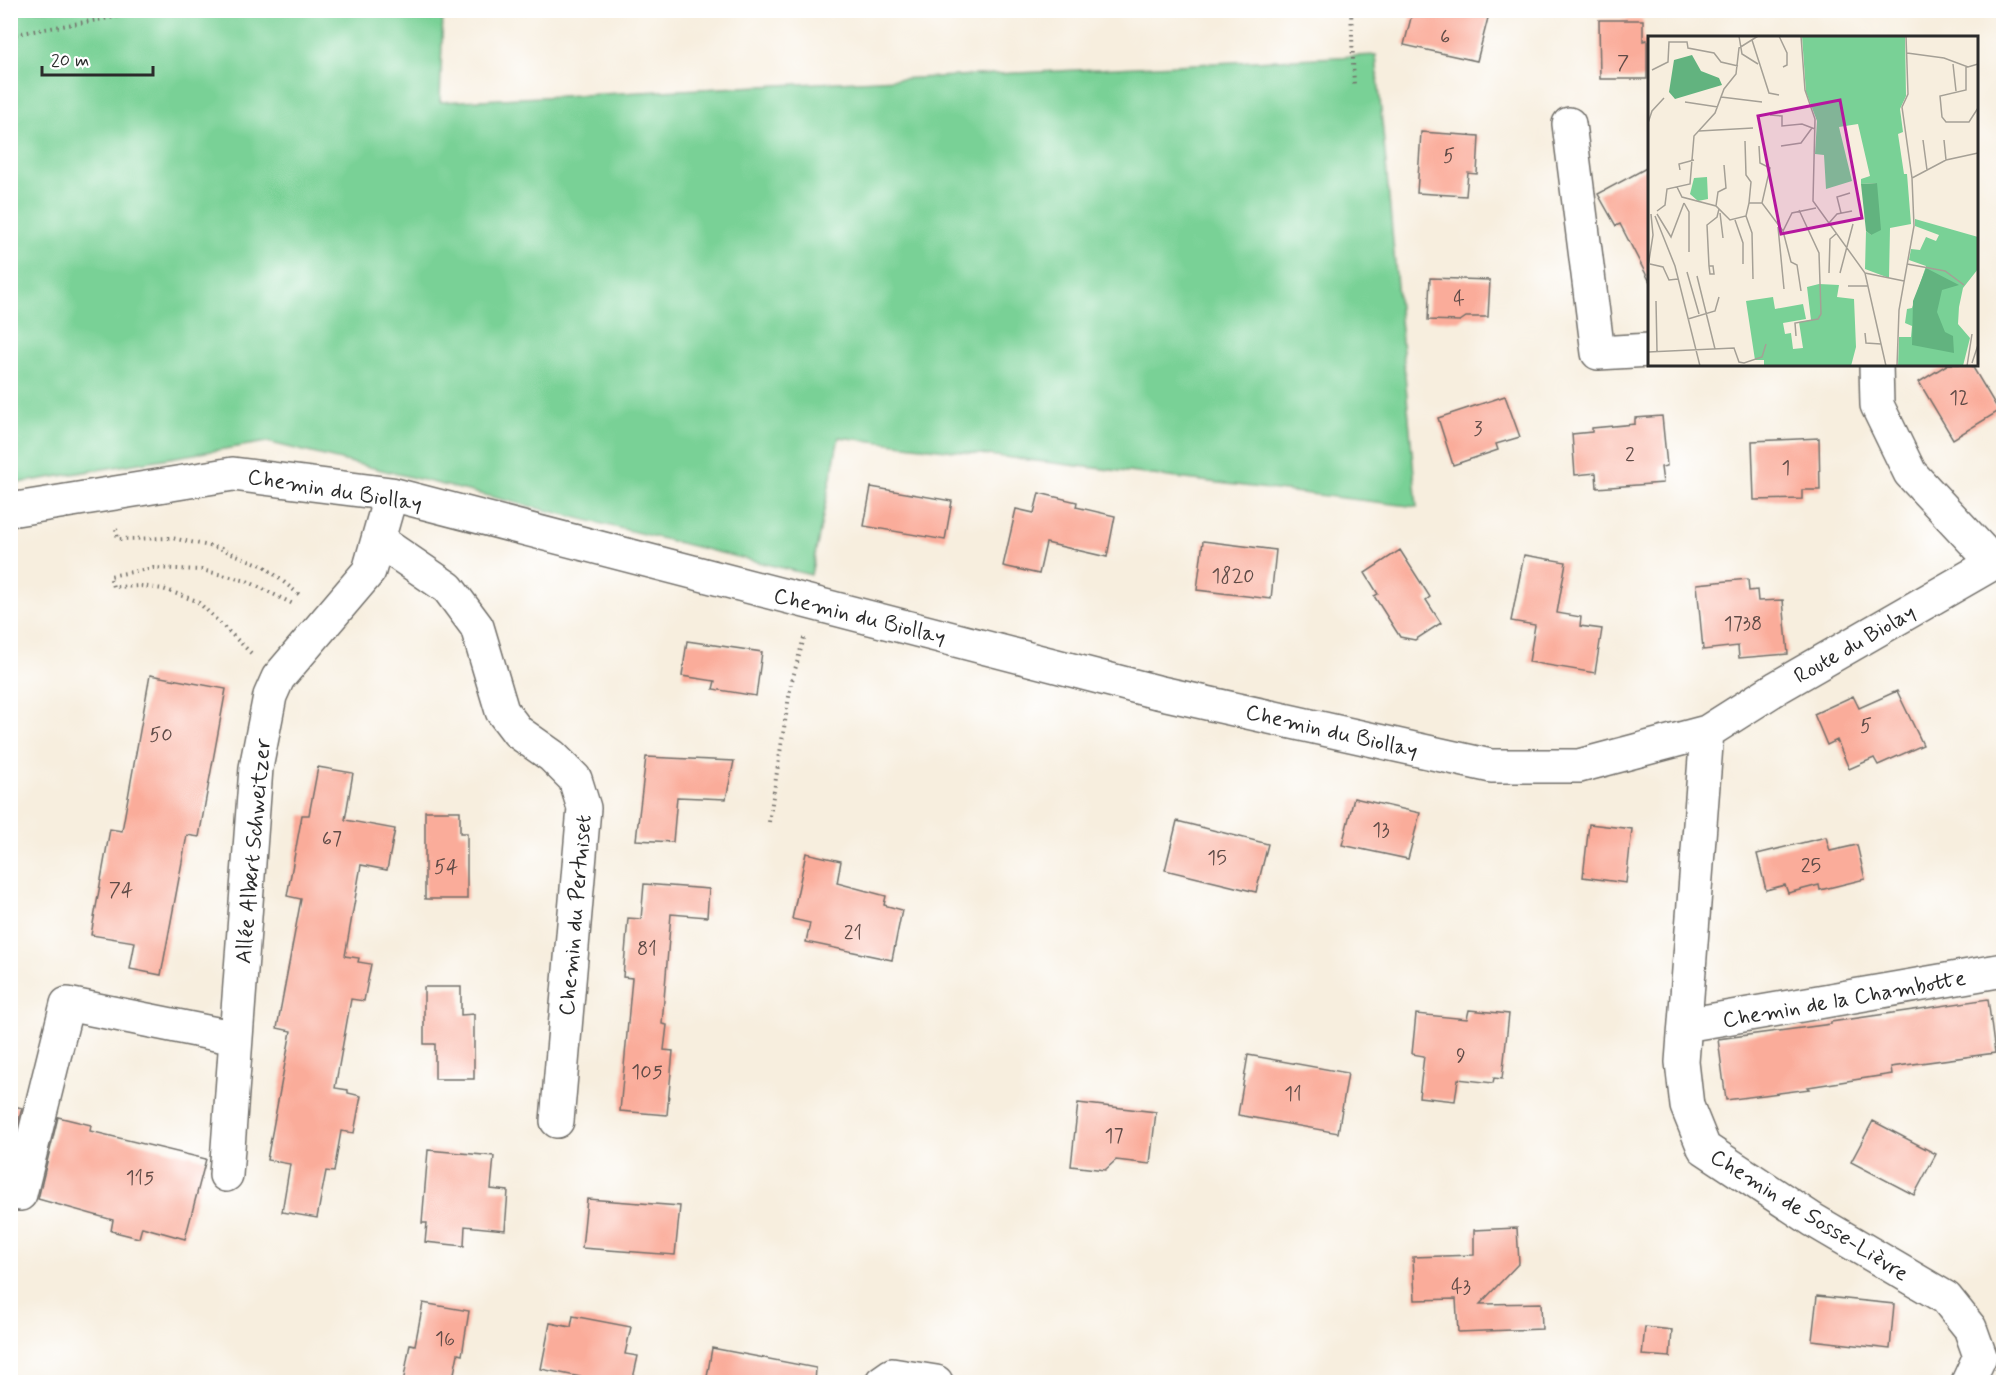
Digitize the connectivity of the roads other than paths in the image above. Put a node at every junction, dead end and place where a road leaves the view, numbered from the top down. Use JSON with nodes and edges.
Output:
{"nodes":[{"id":1,"x":1569,"y":124,"type":"dead end"},
{"id":2,"x":1648,"y":350,"type":"edge"},
{"id":3,"x":1876,"y":366,"type":"edge"},
{"id":4,"x":391,"y":494,"type":"junction"},
{"id":5,"x":10,"y":510,"type":"edge"},
{"id":6,"x":378,"y":540,"type":"junction"},
{"id":7,"x":1998,"y":560,"type":"edge"},
{"id":8,"x":1707,"y":732,"type":"junction"},
{"id":9,"x":2004,"y":970,"type":"edge"},
{"id":10,"x":1685,"y":1025,"type":"junction"},
{"id":11,"x":236,"y":1038,"type":"junction"},
{"id":12,"x":557,"y":1121,"type":"dead end"},
{"id":13,"x":226,"y":1175,"type":"dead end"},
{"id":14,"x":20,"y":1194,"type":"dead end"},
{"id":15,"x":1984,"y":1365,"type":"edge"},
{"id":16,"x":882,"y":1383,"type":"edge"},
{"id":17,"x":936,"y":1383,"type":"edge"}],
"edges":[{"from":1,"to":2,"type":"street"},
{"from":3,"to":7,"type":"street"},
{"from":4,"to":5,"type":"street","name":"Chemin du Biollay"},
{"from":4,"to":6,"type":"street","name":"Allée Albert Schweitzer"},
{"from":4,"to":8,"type":"street","name":"Chemin du Biollay"},
{"from":6,"to":11,"type":"street","name":"Allée Albert Schweitzer"},
{"from":6,"to":12,"type":"street","name":"Chemin du Pertuiset"},
{"from":7,"to":8,"type":"street","name":"Route du Biolay"},
{"from":8,"to":10,"type":"street","name":"Chemin de Sosse-Lièvre"},
{"from":9,"to":10,"type":"street","name":"Chemin de la Chambotte"},
{"from":10,"to":15,"type":"street","name":"Chemin de Sosse-Lièvre"},
{"from":11,"to":13,"type":"street","name":"Allée Albert Schweitzer"},
{"from":11,"to":14,"type":"street"},
{"from":16,"to":17,"type":"street"}]}
